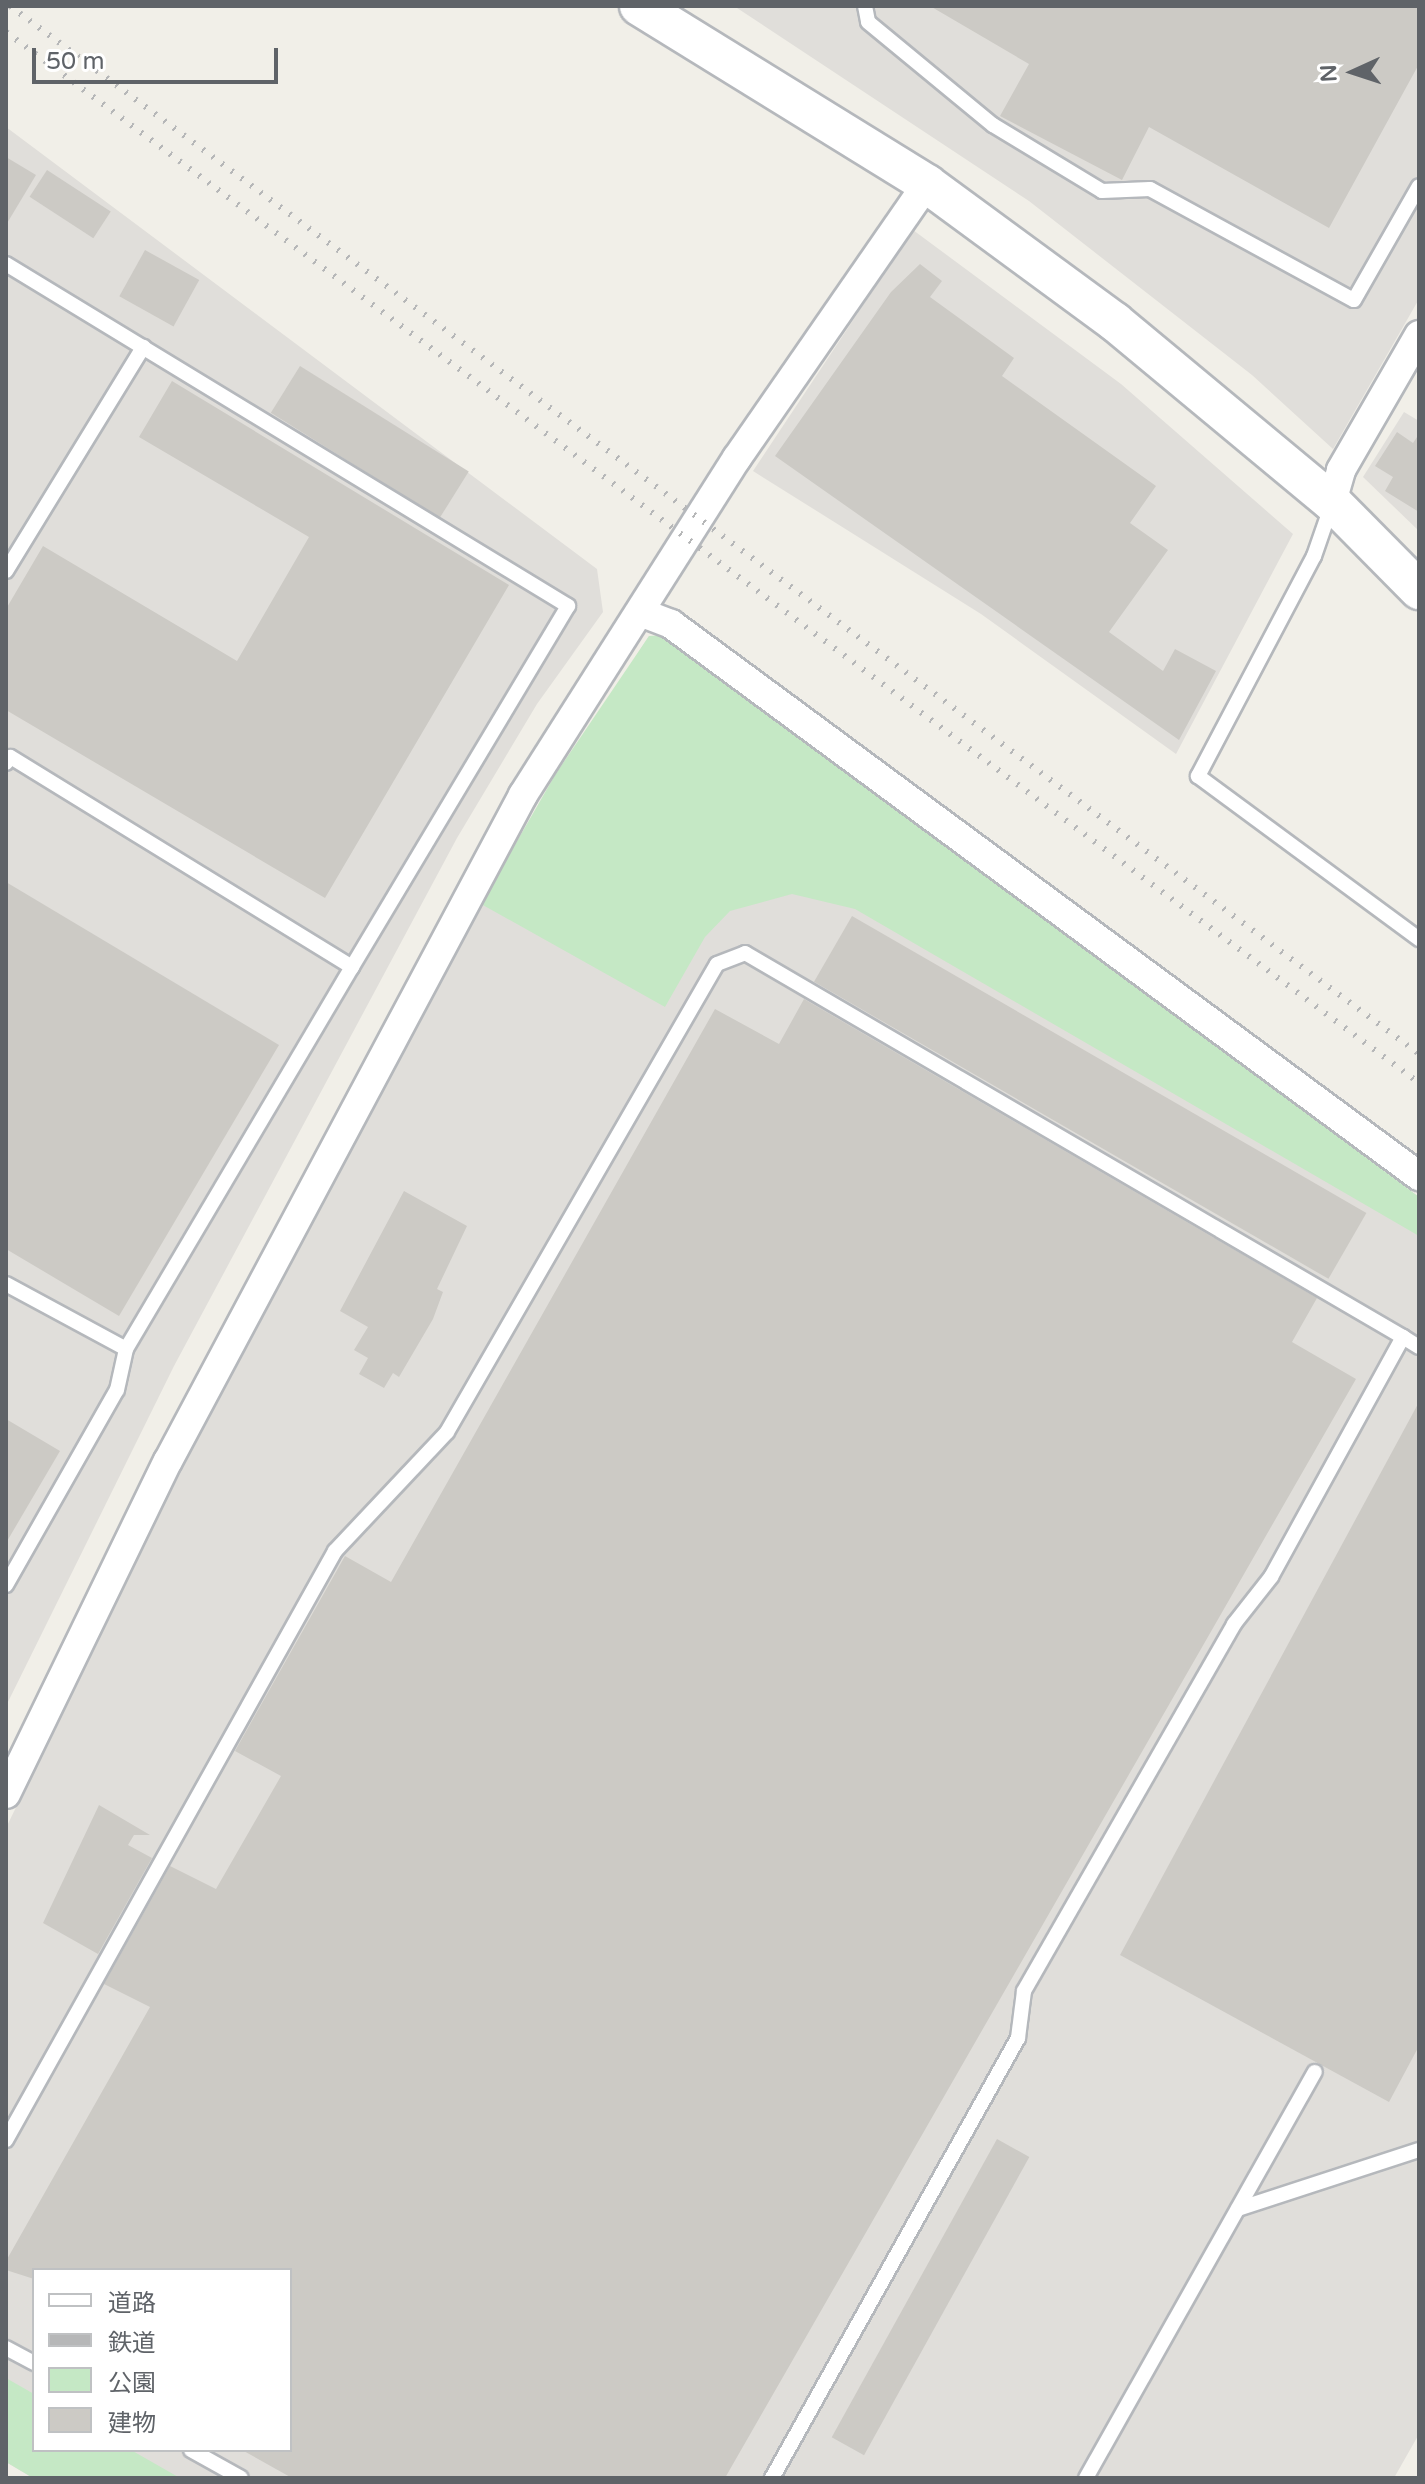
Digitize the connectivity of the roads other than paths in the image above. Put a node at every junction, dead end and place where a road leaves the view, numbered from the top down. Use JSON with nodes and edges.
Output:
{"nodes":[{"id":1,"x":639,"y":6,"type":"edge"},
{"id":2,"x":865,"y":6,"type":"edge"},
{"id":3,"x":927,"y":184,"type":"junction"},
{"id":4,"x":1419,"y":186,"type":"edge"},
{"id":5,"x":6,"y":264,"type":"edge"},
{"id":6,"x":1419,"y":335,"type":"edge"},
{"id":7,"x":143,"y":347,"type":"junction"},
{"id":8,"x":1332,"y":502,"type":"junction"},
{"id":9,"x":6,"y":571,"type":"edge"},
{"id":10,"x":1419,"y":590,"type":"edge"},
{"id":11,"x":645,"y":614,"type":"junction"},
{"id":12,"x":7,"y":758,"type":"edge"},
{"id":13,"x":1419,"y":939,"type":"edge"},
{"id":14,"x":352,"y":967,"type":"junction"},
{"id":15,"x":1419,"y":1176,"type":"edge"},
{"id":16,"x":6,"y":1284,"type":"edge"},
{"id":17,"x":1403,"y":1337,"type":"junction"},
{"id":18,"x":1419,"y":1347,"type":"edge"},
{"id":19,"x":126,"y":1349,"type":"junction"},
{"id":20,"x":6,"y":1585,"type":"edge"},
{"id":21,"x":6,"y":1794,"type":"edge"},
{"id":22,"x":1315,"y":2072,"type":"dead end"},
{"id":23,"x":6,"y":2140,"type":"edge"},
{"id":24,"x":1419,"y":2150,"type":"edge"},
{"id":25,"x":1238,"y":2209,"type":"junction"},
{"id":26,"x":6,"y":2348,"type":"edge"},
{"id":27,"x":32,"y":2362,"type":"edge"},
{"id":28,"x":195,"y":2452,"type":"edge"},
{"id":29,"x":241,"y":2478,"type":"edge"},
{"id":30,"x":772,"y":2478,"type":"edge"},
{"id":31,"x":1086,"y":2478,"type":"edge"}],
"edges":[{"from":1,"to":3,"type":"street"},
{"from":2,"to":4,"type":"lane"},
{"from":3,"to":8,"type":"street"},
{"from":3,"to":11,"type":"street"},
{"from":5,"to":7,"type":"lane"},
{"from":6,"to":8,"type":"street"},
{"from":7,"to":9,"type":"lane"},
{"from":7,"to":14,"type":"lane"},
{"from":8,"to":10,"type":"street"},
{"from":8,"to":13,"type":"lane"},
{"from":11,"to":15,"type":"street"},
{"from":11,"to":21,"type":"street"},
{"from":12,"to":14,"type":"lane"},
{"from":14,"to":19,"type":"lane"},
{"from":16,"to":19,"type":"lane"},
{"from":17,"to":18,"type":"lane"},
{"from":17,"to":23,"type":"lane"},
{"from":17,"to":30,"type":"lane"},
{"from":19,"to":20,"type":"lane"},
{"from":22,"to":25,"type":"lane"},
{"from":24,"to":25,"type":"lane"},
{"from":25,"to":31,"type":"lane"},
{"from":26,"to":27,"type":"lane"},
{"from":28,"to":29,"type":"lane"}]}
